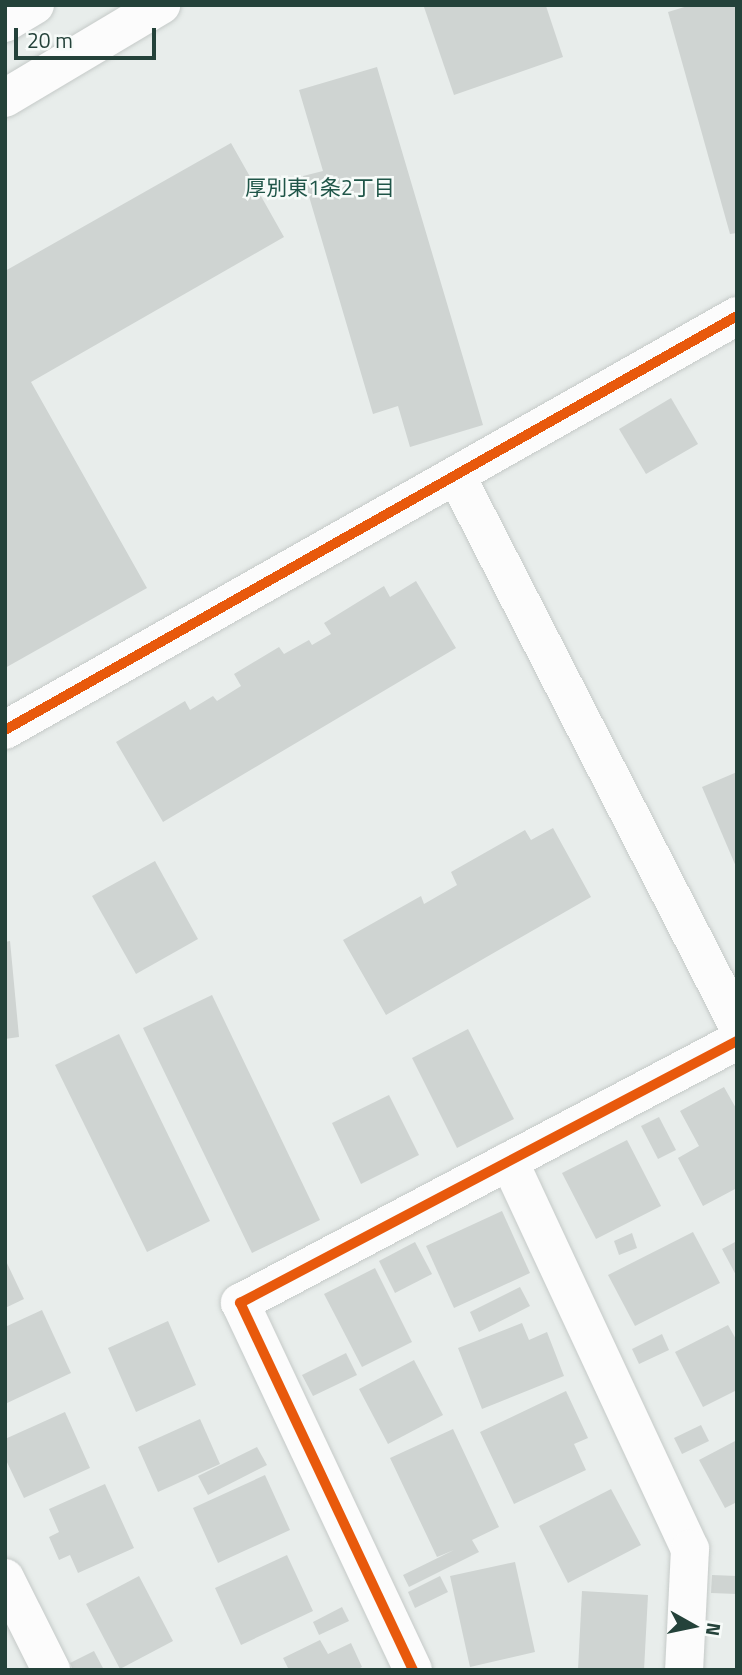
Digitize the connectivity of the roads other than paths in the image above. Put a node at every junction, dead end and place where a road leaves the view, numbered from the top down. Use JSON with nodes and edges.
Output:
{"nodes":[{"id":1,"x":35,"y":5,"type":"edge"},
{"id":2,"x":161,"y":5,"type":"edge"},
{"id":3,"x":5,"y":23,"type":"edge"},
{"id":4,"x":5,"y":98,"type":"edge"},
{"id":5,"x":737,"y":316,"type":"edge"},
{"id":6,"x":456,"y":475,"type":"junction"},
{"id":7,"x":5,"y":730,"type":"edge"},
{"id":8,"x":737,"y":1024,"type":"edge"},
{"id":9,"x":737,"y":1041,"type":"edge"},
{"id":10,"x":509,"y":1161,"type":"junction"},
{"id":11,"x":5,"y":1578,"type":"edge"},
{"id":12,"x":51,"y":1670,"type":"edge"},
{"id":13,"x":413,"y":1670,"type":"edge"},
{"id":14,"x":684,"y":1670,"type":"edge"}],
"edges":[{"from":1,"to":3,"type":"street"},
{"from":2,"to":4,"type":"street"},
{"from":5,"to":6,"type":"street"},
{"from":6,"to":7,"type":"street"},
{"from":6,"to":8,"type":"street"},
{"from":9,"to":10,"type":"street"},
{"from":10,"to":13,"type":"street"},
{"from":10,"to":14,"type":"street"},
{"from":11,"to":12,"type":"street"}]}
